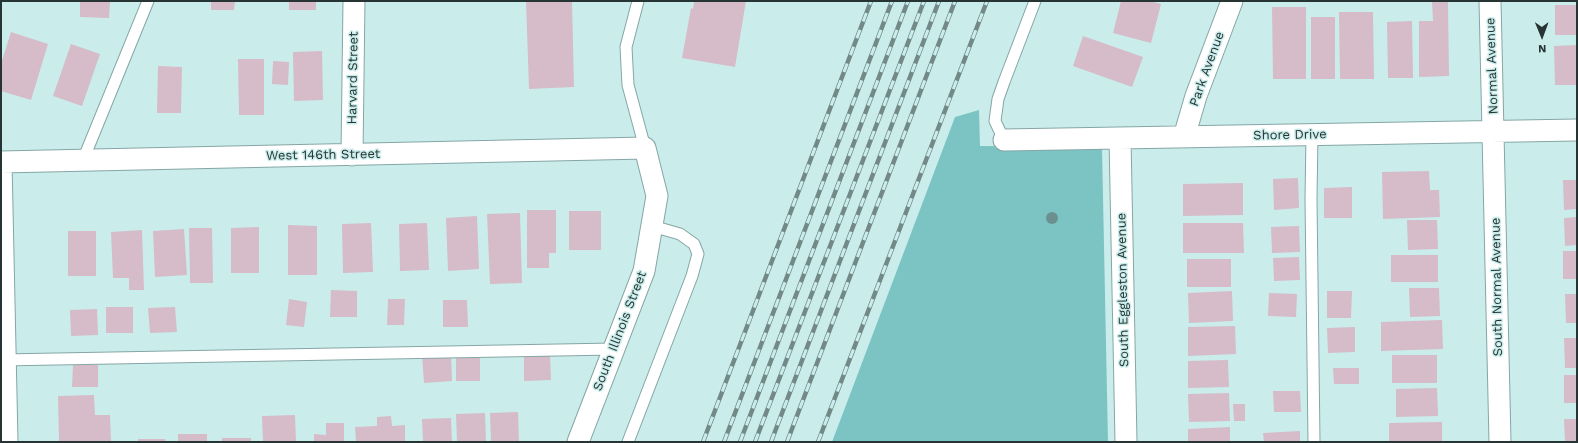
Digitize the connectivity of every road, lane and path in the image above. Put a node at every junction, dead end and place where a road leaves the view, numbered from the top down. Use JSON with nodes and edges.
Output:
{"nodes":[{"id":1,"x":148,"y":1,"type":"edge"},
{"id":2,"x":354,"y":1,"type":"edge"},
{"id":3,"x":638,"y":1,"type":"edge"},
{"id":4,"x":1035,"y":1,"type":"edge"},
{"id":5,"x":1232,"y":1,"type":"edge"},
{"id":6,"x":1490,"y":1,"type":"edge"},
{"id":7,"x":1577,"y":130,"type":"edge"},
{"id":8,"x":1494,"y":131,"type":"junction"},
{"id":9,"x":1312,"y":135,"type":"junction"},
{"id":10,"x":1184,"y":137,"type":"junction"},
{"id":11,"x":1120,"y":138,"type":"junction"},
{"id":12,"x":1004,"y":140,"type":"joint"},
{"id":13,"x":645,"y":148,"type":"junction"},
{"id":14,"x":352,"y":155,"type":"junction"},
{"id":15,"x":83,"y":160,"type":"junction"},
{"id":16,"x":1,"y":162,"type":"edge"},
{"id":17,"x":652,"y":226,"type":"junction"},
{"id":18,"x":614,"y":348,"type":"junction"},
{"id":19,"x":3,"y":360,"type":"edge"},
{"id":20,"x":7,"y":442,"type":"edge"},
{"id":21,"x":578,"y":442,"type":"edge"},
{"id":22,"x":628,"y":442,"type":"edge"},
{"id":23,"x":1126,"y":442,"type":"edge"},
{"id":24,"x":1314,"y":442,"type":"edge"},
{"id":25,"x":1500,"y":442,"type":"edge"}],
"edges":[{"from":1,"to":15,"type":"lane"},
{"from":2,"to":14,"type":"street","name":"Harvard Street"},
{"from":3,"to":13,"type":"lane"},
{"from":4,"to":12,"type":"lane"},
{"from":5,"to":10,"type":"street","name":"Park Avenue"},
{"from":6,"to":8,"type":"street","name":"Normal Avenue"},
{"from":7,"to":8,"type":"street","name":"Shore Drive"},
{"from":8,"to":9,"type":"street","name":"Shore Drive"},
{"from":8,"to":25,"type":"street","name":"South Normal Avenue"},
{"from":9,"to":10,"type":"street","name":"Shore Drive"},
{"from":9,"to":24,"type":"lane"},
{"from":10,"to":11,"type":"street","name":"Shore Drive"},
{"from":11,"to":12,"type":"street","name":"Shore Drive"},
{"from":11,"to":23,"type":"street","name":"South Eggleston Avenue"},
{"from":13,"to":14,"type":"street","name":"West 146th Street"},
{"from":13,"to":17,"type":"street","name":"South Illinois Street"},
{"from":14,"to":15,"type":"street","name":"West 146th Street"},
{"from":15,"to":16,"type":"street","name":"West 146th Street"},
{"from":16,"to":19,"type":"street"},
{"from":17,"to":18,"type":"street","name":"South Illinois Street"},
{"from":17,"to":22,"type":"lane"},
{"from":18,"to":19,"type":"lane"},
{"from":18,"to":21,"type":"street","name":"South Illinois Street"},
{"from":19,"to":20,"type":"street"}]}
